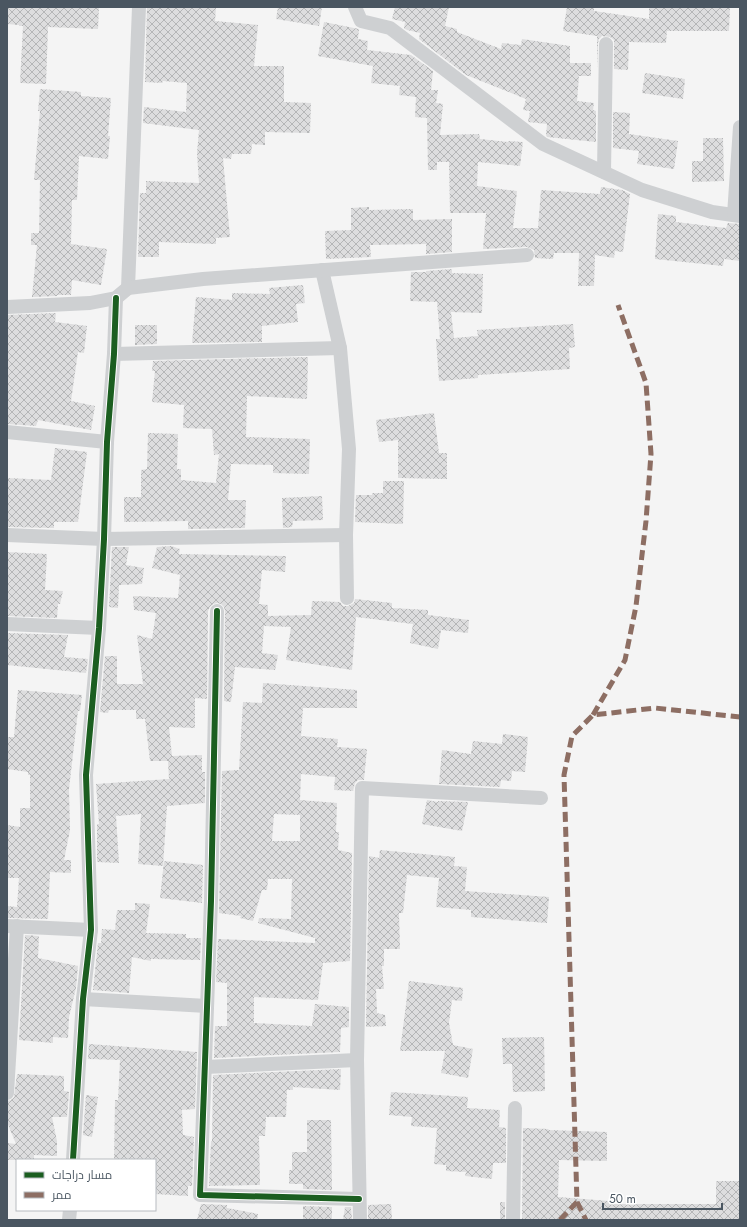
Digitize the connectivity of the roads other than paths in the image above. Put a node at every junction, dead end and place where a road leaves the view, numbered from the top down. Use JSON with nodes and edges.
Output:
{"nodes":[{"id":1,"x":139,"y":7,"type":"edge"},
{"id":2,"x":354,"y":7,"type":"edge"},
{"id":3,"x":606,"y":44,"type":"dead end"},
{"id":4,"x":740,"y":127,"type":"edge"},
{"id":5,"x":604,"y":172,"type":"junction"},
{"id":6,"x":737,"y":216,"type":"edge"},
{"id":7,"x":527,"y":255,"type":"dead end"},
{"id":8,"x":322,"y":270,"type":"junction"},
{"id":9,"x":128,"y":288,"type":"junction"},
{"id":10,"x":116,"y":298,"type":"junction"},
{"id":11,"x":7,"y":307,"type":"edge"},
{"id":12,"x":340,"y":348,"type":"junction"},
{"id":13,"x":114,"y":354,"type":"junction"},
{"id":14,"x":7,"y":432,"type":"edge"},
{"id":15,"x":107,"y":442,"type":"junction"},
{"id":16,"x":7,"y":535,"type":"edge"},
{"id":17,"x":346,"y":535,"type":"junction"},
{"id":18,"x":104,"y":539,"type":"junction"},
{"id":19,"x":347,"y":598,"type":"dead end"},
{"id":20,"x":217,"y":611,"type":"dead end"},
{"id":21,"x":7,"y":624,"type":"edge"},
{"id":22,"x":99,"y":628,"type":"junction"},
{"id":23,"x":541,"y":798,"type":"dead end"},
{"id":24,"x":12,"y":926,"type":"edge"},
{"id":25,"x":91,"y":930,"type":"junction"},
{"id":26,"x":83,"y":999,"type":"junction"},
{"id":27,"x":207,"y":1006,"type":"junction"},
{"id":28,"x":357,"y":1060,"type":"junction"},
{"id":29,"x":205,"y":1067,"type":"junction"},
{"id":30,"x":7,"y":1093,"type":"edge"},
{"id":31,"x":515,"y":1108,"type":"dead end"},
{"id":32,"x":73,"y":1159,"type":"edge"},
{"id":33,"x":359,"y":1199,"type":"junction"},
{"id":34,"x":360,"y":1220,"type":"edge"},
{"id":35,"x":513,"y":1220,"type":"edge"}],
"edges":[{"from":1,"to":9,"type":"street"},
{"from":2,"to":5,"type":"street"},
{"from":3,"to":5,"type":"street"},
{"from":4,"to":6,"type":"street"},
{"from":5,"to":6,"type":"street"},
{"from":7,"to":8,"type":"street"},
{"from":8,"to":9,"type":"street"},
{"from":8,"to":12,"type":"street"},
{"from":9,"to":10,"type":"street"},
{"from":10,"to":11,"type":"street"},
{"from":10,"to":13,"type":"street"},
{"from":12,"to":13,"type":"street"},
{"from":12,"to":17,"type":"street"},
{"from":13,"to":15,"type":"street"},
{"from":14,"to":15,"type":"street"},
{"from":15,"to":18,"type":"street"},
{"from":16,"to":18,"type":"street"},
{"from":17,"to":18,"type":"street"},
{"from":17,"to":19,"type":"street"},
{"from":18,"to":22,"type":"street"},
{"from":20,"to":27,"type":"street"},
{"from":21,"to":22,"type":"street"},
{"from":22,"to":25,"type":"street"},
{"from":23,"to":28,"type":"street"},
{"from":24,"to":25,"type":"street"},
{"from":24,"to":30,"type":"street"},
{"from":25,"to":26,"type":"street"},
{"from":26,"to":27,"type":"street"},
{"from":26,"to":32,"type":"street"},
{"from":27,"to":29,"type":"street"},
{"from":28,"to":29,"type":"street"},
{"from":28,"to":33,"type":"street"},
{"from":29,"to":33,"type":"street"},
{"from":31,"to":35,"type":"street"},
{"from":33,"to":34,"type":"street"}]}
